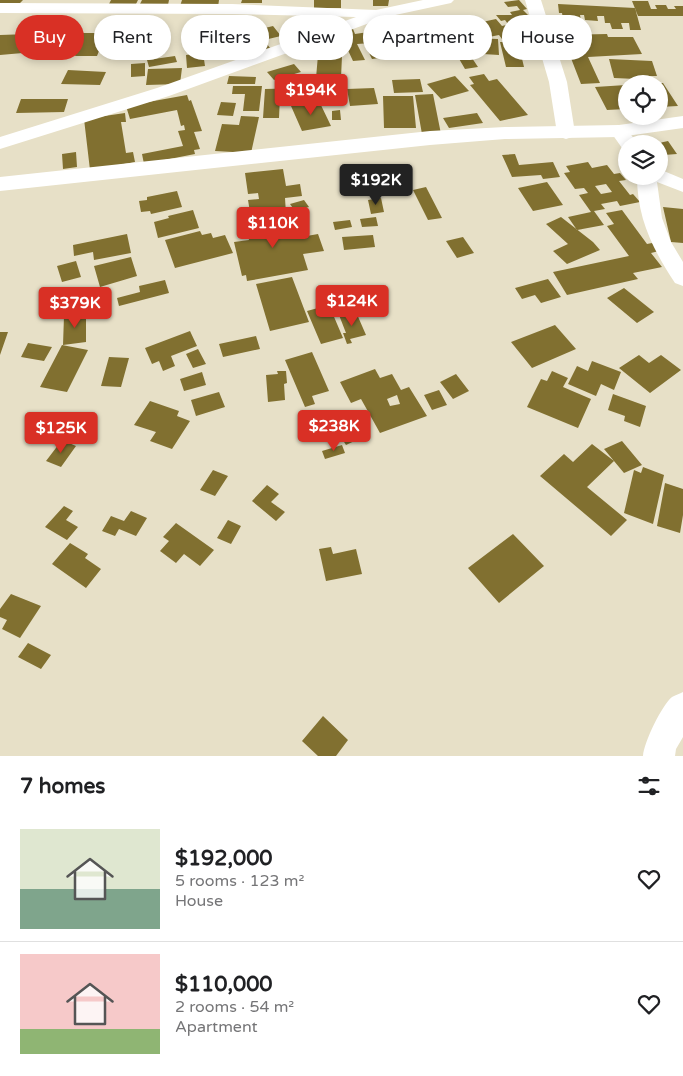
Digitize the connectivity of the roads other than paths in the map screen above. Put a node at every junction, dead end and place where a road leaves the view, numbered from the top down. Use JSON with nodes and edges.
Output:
{"nodes":[{"id":1,"x":446,"y":0,"type":"edge"},
{"id":2,"x":533,"y":0,"type":"edge"},
{"id":3,"x":0,"y":8,"type":"edge"},
{"id":4,"x":382,"y":13,"type":"junction"},
{"id":5,"x":683,"y":122,"type":"edge"},
{"id":6,"x":566,"y":133,"type":"junction"},
{"id":7,"x":632,"y":135,"type":"edge"},
{"id":8,"x":618,"y":137,"type":"edge"},
{"id":9,"x":0,"y":143,"type":"edge"},
{"id":10,"x":668,"y":180,"type":"edge"},
{"id":11,"x":0,"y":184,"type":"edge"},
{"id":12,"x":647,"y":185,"type":"edge"},
{"id":13,"x":683,"y":186,"type":"edge"},
{"id":14,"x":683,"y":278,"type":"edge"},
{"id":15,"x":683,"y":708,"type":"edge"},
{"id":16,"x":659,"y":756,"type":"edge"}],
"edges":[{"from":1,"to":4,"type":"street"},
{"from":2,"to":6,"type":"street"},
{"from":3,"to":4,"type":"street"},
{"from":4,"to":9,"type":"street"},
{"from":5,"to":7,"type":"main road"},
{"from":6,"to":8,"type":"main road"},
{"from":6,"to":11,"type":"main road"},
{"from":10,"to":13,"type":"street"},
{"from":12,"to":14,"type":"street"},
{"from":15,"to":16,"type":"street"}]}
